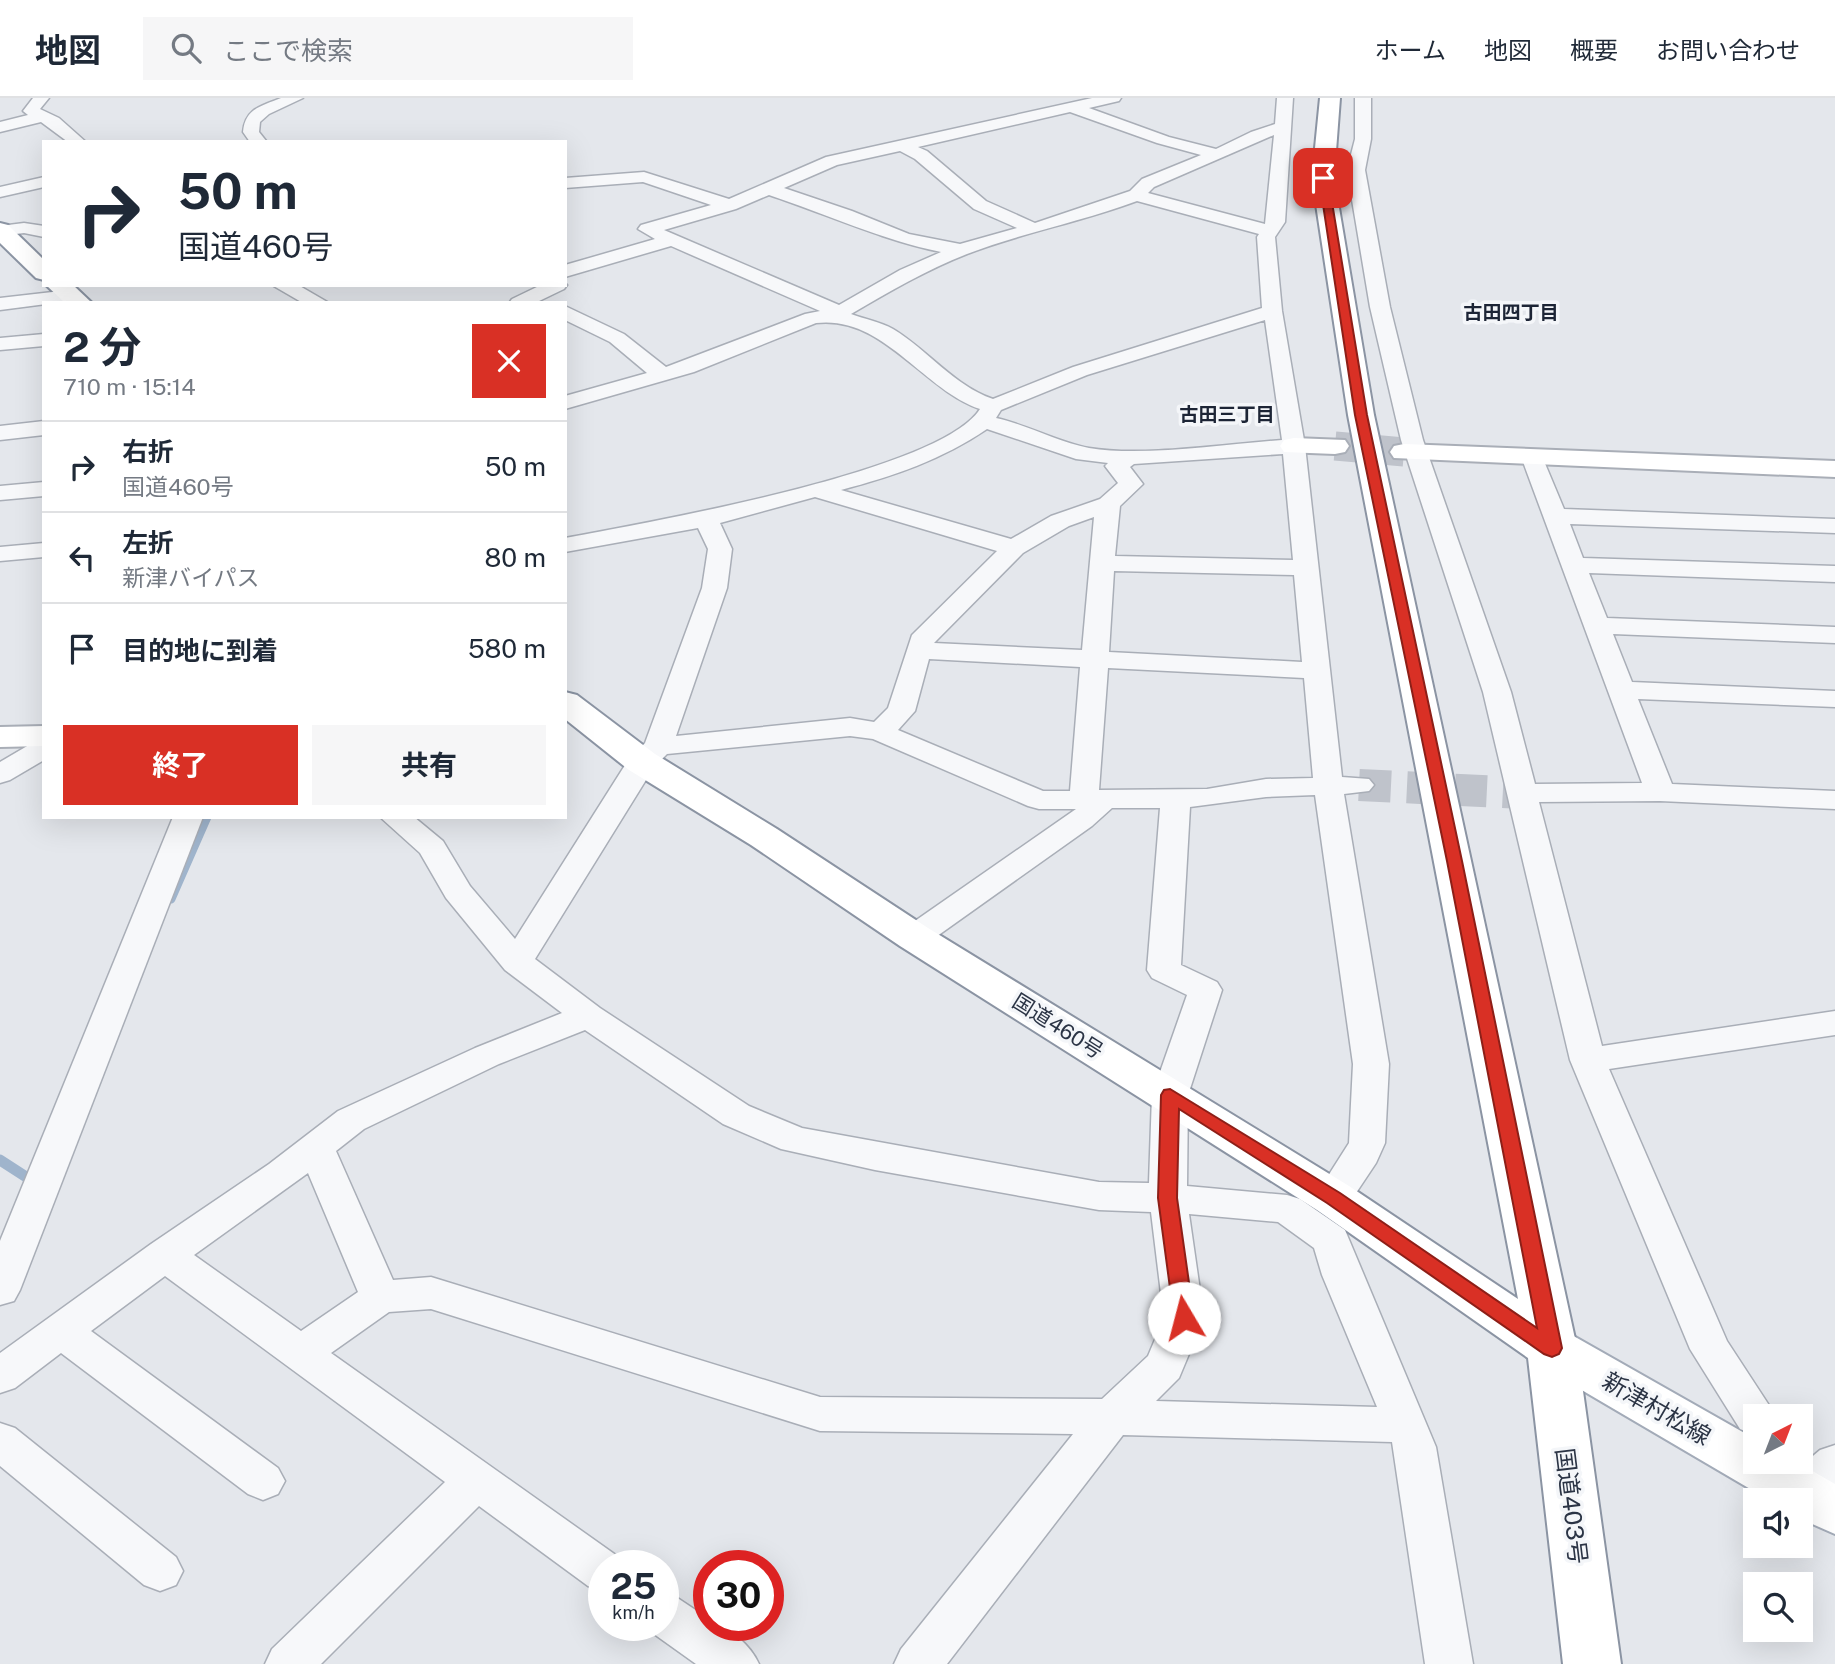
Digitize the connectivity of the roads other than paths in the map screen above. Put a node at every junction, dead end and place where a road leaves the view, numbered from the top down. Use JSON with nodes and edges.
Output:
{"nodes":[{"id":1,"x":41,"y":98,"type":"edge"},
{"id":2,"x":295,"y":98,"type":"edge"},
{"id":3,"x":1113,"y":98,"type":"edge"},
{"id":4,"x":1284,"y":98,"type":"edge"},
{"id":5,"x":1330,"y":98,"type":"edge"},
{"id":6,"x":1353,"y":98,"type":"edge"},
{"id":7,"x":1364,"y":98,"type":"edge"},
{"id":8,"x":1070,"y":107,"type":"junction"},
{"id":9,"x":41,"y":117,"type":"junction"},
{"id":10,"x":0,"y":127,"type":"edge"},
{"id":11,"x":1281,"y":127,"type":"junction"},
{"id":12,"x":255,"y":139,"type":"edge"},
{"id":13,"x":76,"y":140,"type":"edge"},
{"id":14,"x":901,"y":145,"type":"junction"},
{"id":15,"x":1216,"y":154,"type":"junction"},
{"id":16,"x":42,"y":182,"type":"edge"},
{"id":17,"x":567,"y":183,"type":"edge"},
{"id":18,"x":769,"y":189,"type":"junction"},
{"id":19,"x":0,"y":192,"type":"edge"},
{"id":20,"x":1136,"y":195,"type":"junction"},
{"id":21,"x":730,"y":205,"type":"junction"},
{"id":22,"x":1034,"y":229,"type":"junction"},
{"id":23,"x":1,"y":231,"type":"edge"},
{"id":24,"x":1269,"y":231,"type":"junction"},
{"id":25,"x":42,"y":232,"type":"edge"},
{"id":26,"x":672,"y":240,"type":"junction"},
{"id":27,"x":961,"y":250,"type":"junction"},
{"id":28,"x":567,"y":270,"type":"edge"},
{"id":29,"x":42,"y":271,"type":"edge"},
{"id":30,"x":286,"y":287,"type":"edge"},
{"id":31,"x":554,"y":287,"type":"edge"},
{"id":32,"x":69,"y":295,"type":"edge"},
{"id":33,"x":315,"y":301,"type":"edge"},
{"id":34,"x":532,"y":301,"type":"edge"},
{"id":35,"x":0,"y":304,"type":"edge"},
{"id":36,"x":1272,"y":311,"type":"junction"},
{"id":37,"x":567,"y":313,"type":"edge"},
{"id":38,"x":835,"y":315,"type":"junction"},
{"id":39,"x":42,"y":340,"type":"edge"},
{"id":40,"x":0,"y":344,"type":"edge"},
{"id":41,"x":662,"y":375,"type":"junction"},
{"id":42,"x":567,"y":402,"type":"edge"},
{"id":43,"x":988,"y":414,"type":"junction"},
{"id":44,"x":42,"y":428,"type":"edge"},
{"id":45,"x":0,"y":433,"type":"edge"},
{"id":46,"x":1294,"y":446,"type":"junction"},
{"id":47,"x":1335,"y":446,"type":"tunnel mouth"},
{"id":48,"x":1410,"y":452,"type":"junction"},
{"id":49,"x":1128,"y":457,"type":"junction"},
{"id":50,"x":1533,"y":459,"type":"junction"},
{"id":51,"x":1835,"y":469,"type":"edge"},
{"id":52,"x":42,"y":489,"type":"edge"},
{"id":53,"x":814,"y":490,"type":"junction"},
{"id":54,"x":0,"y":494,"type":"edge"},
{"id":55,"x":1108,"y":504,"type":"junction"},
{"id":56,"x":1555,"y":516,"type":"junction"},
{"id":57,"x":706,"y":519,"type":"junction"},
{"id":58,"x":1835,"y":526,"type":"edge"},
{"id":59,"x":567,"y":545,"type":"edge"},
{"id":60,"x":1014,"y":548,"type":"junction"},
{"id":61,"x":42,"y":550,"type":"edge"},
{"id":62,"x":0,"y":554,"type":"edge"},
{"id":63,"x":1102,"y":563,"type":"junction"},
{"id":64,"x":1573,"y":565,"type":"junction"},
{"id":65,"x":1307,"y":568,"type":"junction"},
{"id":66,"x":1835,"y":574,"type":"edge"},
{"id":67,"x":1596,"y":625,"type":"junction"},
{"id":68,"x":1835,"y":635,"type":"edge"},
{"id":69,"x":919,"y":650,"type":"junction"},
{"id":70,"x":1096,"y":659,"type":"junction"},
{"id":71,"x":1317,"y":671,"type":"junction"},
{"id":72,"x":1621,"y":690,"type":"junction"},
{"id":73,"x":1835,"y":699,"type":"edge"},
{"id":74,"x":567,"y":703,"type":"edge"},
{"id":75,"x":880,"y":732,"type":"junction"},
{"id":76,"x":42,"y":736,"type":"edge"},
{"id":77,"x":0,"y":737,"type":"edge"},
{"id":78,"x":42,"y":749,"type":"edge"},
{"id":79,"x":650,"y":754,"type":"junction"},
{"id":80,"x":0,"y":774,"type":"edge"},
{"id":81,"x":1344,"y":785,"type":"junction"},
{"id":82,"x":1660,"y":792,"type":"junction"},
{"id":83,"x":1522,"y":793,"type":"junction"},
{"id":84,"x":1176,"y":799,"type":"junction"},
{"id":85,"x":1093,"y":800,"type":"junction"},
{"id":86,"x":1835,"y":800,"type":"edge"},
{"id":87,"x":187,"y":819,"type":"edge"},
{"id":88,"x":397,"y":819,"type":"edge"},
{"id":89,"x":914,"y":937,"type":"junction"},
{"id":90,"x":517,"y":962,"type":"junction"},
{"id":91,"x":588,"y":1016,"type":"junction"},
{"id":92,"x":1835,"y":1023,"type":"edge"},
{"id":93,"x":1588,"y":1060,"type":"junction"},
{"id":94,"x":1170,"y":1095,"type":"junction"},
{"id":95,"x":316,"y":1147,"type":"junction"},
{"id":96,"x":1168,"y":1198,"type":"junction"},
{"id":97,"x":1333,"y":1198,"type":"junction"},
{"id":98,"x":165,"y":1255,"type":"junction"},
{"id":99,"x":0,"y":1290,"type":"edge"},
{"id":100,"x":380,"y":1297,"type":"junction"},
{"id":101,"x":61,"y":1331,"type":"junction"},
{"id":102,"x":1552,"y":1348,"type":"junction"},
{"id":103,"x":300,"y":1353,"type":"junction"},
{"id":104,"x":0,"y":1376,"type":"edge"},
{"id":105,"x":1746,"y":1404,"type":"edge"},
{"id":106,"x":1112,"y":1417,"type":"junction"},
{"id":107,"x":1405,"y":1425,"type":"junction"},
{"id":108,"x":0,"y":1441,"type":"edge"},
{"id":109,"x":263,"y":1480,"type":"dead end"},
{"id":110,"x":475,"y":1481,"type":"junction"},
{"id":111,"x":1815,"y":1482,"type":"edge"},
{"id":112,"x":588,"y":1561,"type":"edge"},
{"id":113,"x":160,"y":1571,"type":"dead end"},
{"id":114,"x":679,"y":1625,"type":"edge"},
{"id":115,"x":301,"y":1661,"type":"edge"},
{"id":116,"x":735,"y":1664,"type":"edge"},
{"id":117,"x":918,"y":1664,"type":"edge"},
{"id":118,"x":1448,"y":1664,"type":"edge"},
{"id":119,"x":1592,"y":1664,"type":"edge"}],
"edges":[{"from":1,"to":9,"type":"street"},
{"from":2,"to":12,"type":"street"},
{"from":3,"to":8,"type":"street"},
{"from":4,"to":11,"type":"street"},
{"from":5,"to":102,"type":"main road","name":"国道403号"},
{"from":6,"to":7,"type":"street"},
{"from":7,"to":48,"type":"street"},
{"from":8,"to":14,"type":"street"},
{"from":8,"to":15,"type":"street"},
{"from":9,"to":10,"type":"street"},
{"from":9,"to":13,"type":"street"},
{"from":11,"to":15,"type":"street"},
{"from":11,"to":24,"type":"street"},
{"from":14,"to":18,"type":"street"},
{"from":14,"to":22,"type":"street"},
{"from":15,"to":20,"type":"street"},
{"from":16,"to":19,"type":"street"},
{"from":17,"to":21,"type":"street"},
{"from":18,"to":21,"type":"street"},
{"from":18,"to":27,"type":"street"},
{"from":20,"to":22,"type":"street"},
{"from":20,"to":24,"type":"street"},
{"from":21,"to":26,"type":"street"},
{"from":22,"to":27,"type":"street"},
{"from":23,"to":25,"type":"street"},
{"from":23,"to":29,"type":"main road"},
{"from":24,"to":36,"type":"street"},
{"from":26,"to":28,"type":"street"},
{"from":26,"to":38,"type":"street"},
{"from":27,"to":38,"type":"street"},
{"from":30,"to":33,"type":"street"},
{"from":31,"to":34,"type":"street"},
{"from":32,"to":35,"type":"street"},
{"from":36,"to":43,"type":"street"},
{"from":36,"to":46,"type":"street"},
{"from":37,"to":41,"type":"street"},
{"from":38,"to":41,"type":"street"},
{"from":38,"to":43,"type":"street"},
{"from":39,"to":40,"type":"street"},
{"from":41,"to":42,"type":"street"},
{"from":43,"to":49,"type":"street"},
{"from":43,"to":53,"type":"street"},
{"from":44,"to":45,"type":"street"},
{"from":46,"to":47,"type":"main road"},
{"from":46,"to":49,"type":"street"},
{"from":46,"to":65,"type":"street"},
{"from":48,"to":50,"type":"main road"},
{"from":48,"to":83,"type":"street"},
{"from":49,"to":55,"type":"street"},
{"from":50,"to":51,"type":"main road"},
{"from":50,"to":56,"type":"street"},
{"from":52,"to":54,"type":"street"},
{"from":53,"to":57,"type":"street"},
{"from":53,"to":60,"type":"street"},
{"from":55,"to":60,"type":"street"},
{"from":55,"to":63,"type":"street"},
{"from":56,"to":58,"type":"street"},
{"from":56,"to":64,"type":"street"},
{"from":57,"to":59,"type":"street"},
{"from":57,"to":79,"type":"street"},
{"from":60,"to":69,"type":"street"},
{"from":61,"to":62,"type":"street"},
{"from":63,"to":65,"type":"street"},
{"from":63,"to":70,"type":"street"},
{"from":64,"to":66,"type":"street"},
{"from":64,"to":67,"type":"street"},
{"from":65,"to":71,"type":"street"},
{"from":67,"to":68,"type":"street"},
{"from":67,"to":72,"type":"street"},
{"from":69,"to":70,"type":"street"},
{"from":69,"to":75,"type":"street"},
{"from":70,"to":71,"type":"street"},
{"from":70,"to":85,"type":"street"},
{"from":71,"to":81,"type":"street"},
{"from":72,"to":73,"type":"street"},
{"from":72,"to":82,"type":"street"},
{"from":74,"to":79,"type":"main road","name":"国道460号"},
{"from":75,"to":79,"type":"street"},
{"from":75,"to":85,"type":"street"},
{"from":76,"to":77,"type":"main road"},
{"from":78,"to":80,"type":"street"},
{"from":79,"to":89,"type":"main road","name":"国道460号"},
{"from":79,"to":90,"type":"street"},
{"from":81,"to":84,"type":"street"},
{"from":81,"to":97,"type":"street"},
{"from":82,"to":83,"type":"street"},
{"from":82,"to":86,"type":"street"},
{"from":83,"to":93,"type":"street"},
{"from":84,"to":85,"type":"street"},
{"from":84,"to":94,"type":"street"},
{"from":85,"to":89,"type":"street"},
{"from":87,"to":99,"type":"street"},
{"from":88,"to":90,"type":"street"},
{"from":89,"to":94,"type":"main road","name":"国道460号"},
{"from":90,"to":91,"type":"street"},
{"from":91,"to":95,"type":"street"},
{"from":91,"to":96,"type":"street"},
{"from":92,"to":93,"type":"street"},
{"from":93,"to":105,"type":"street"},
{"from":94,"to":96,"type":"street"},
{"from":94,"to":97,"type":"main road","name":"国道460号"},
{"from":95,"to":98,"type":"street"},
{"from":95,"to":100,"type":"street"},
{"from":96,"to":106,"type":"street"},
{"from":96,"to":107,"type":"street"},
{"from":97,"to":102,"type":"main road","name":"国道460号"},
{"from":98,"to":101,"type":"street"},
{"from":98,"to":103,"type":"street"},
{"from":100,"to":103,"type":"street"},
{"from":100,"to":106,"type":"street"},
{"from":101,"to":104,"type":"street"},
{"from":101,"to":109,"type":"street"},
{"from":102,"to":111,"type":"main road","name":"新津村松線"},
{"from":102,"to":119,"type":"main road","name":"国道403号"},
{"from":103,"to":110,"type":"street"},
{"from":106,"to":107,"type":"street"},
{"from":106,"to":117,"type":"street"},
{"from":107,"to":118,"type":"street"},
{"from":108,"to":113,"type":"street"},
{"from":110,"to":112,"type":"street"},
{"from":110,"to":115,"type":"street"},
{"from":114,"to":116,"type":"street"}]}
